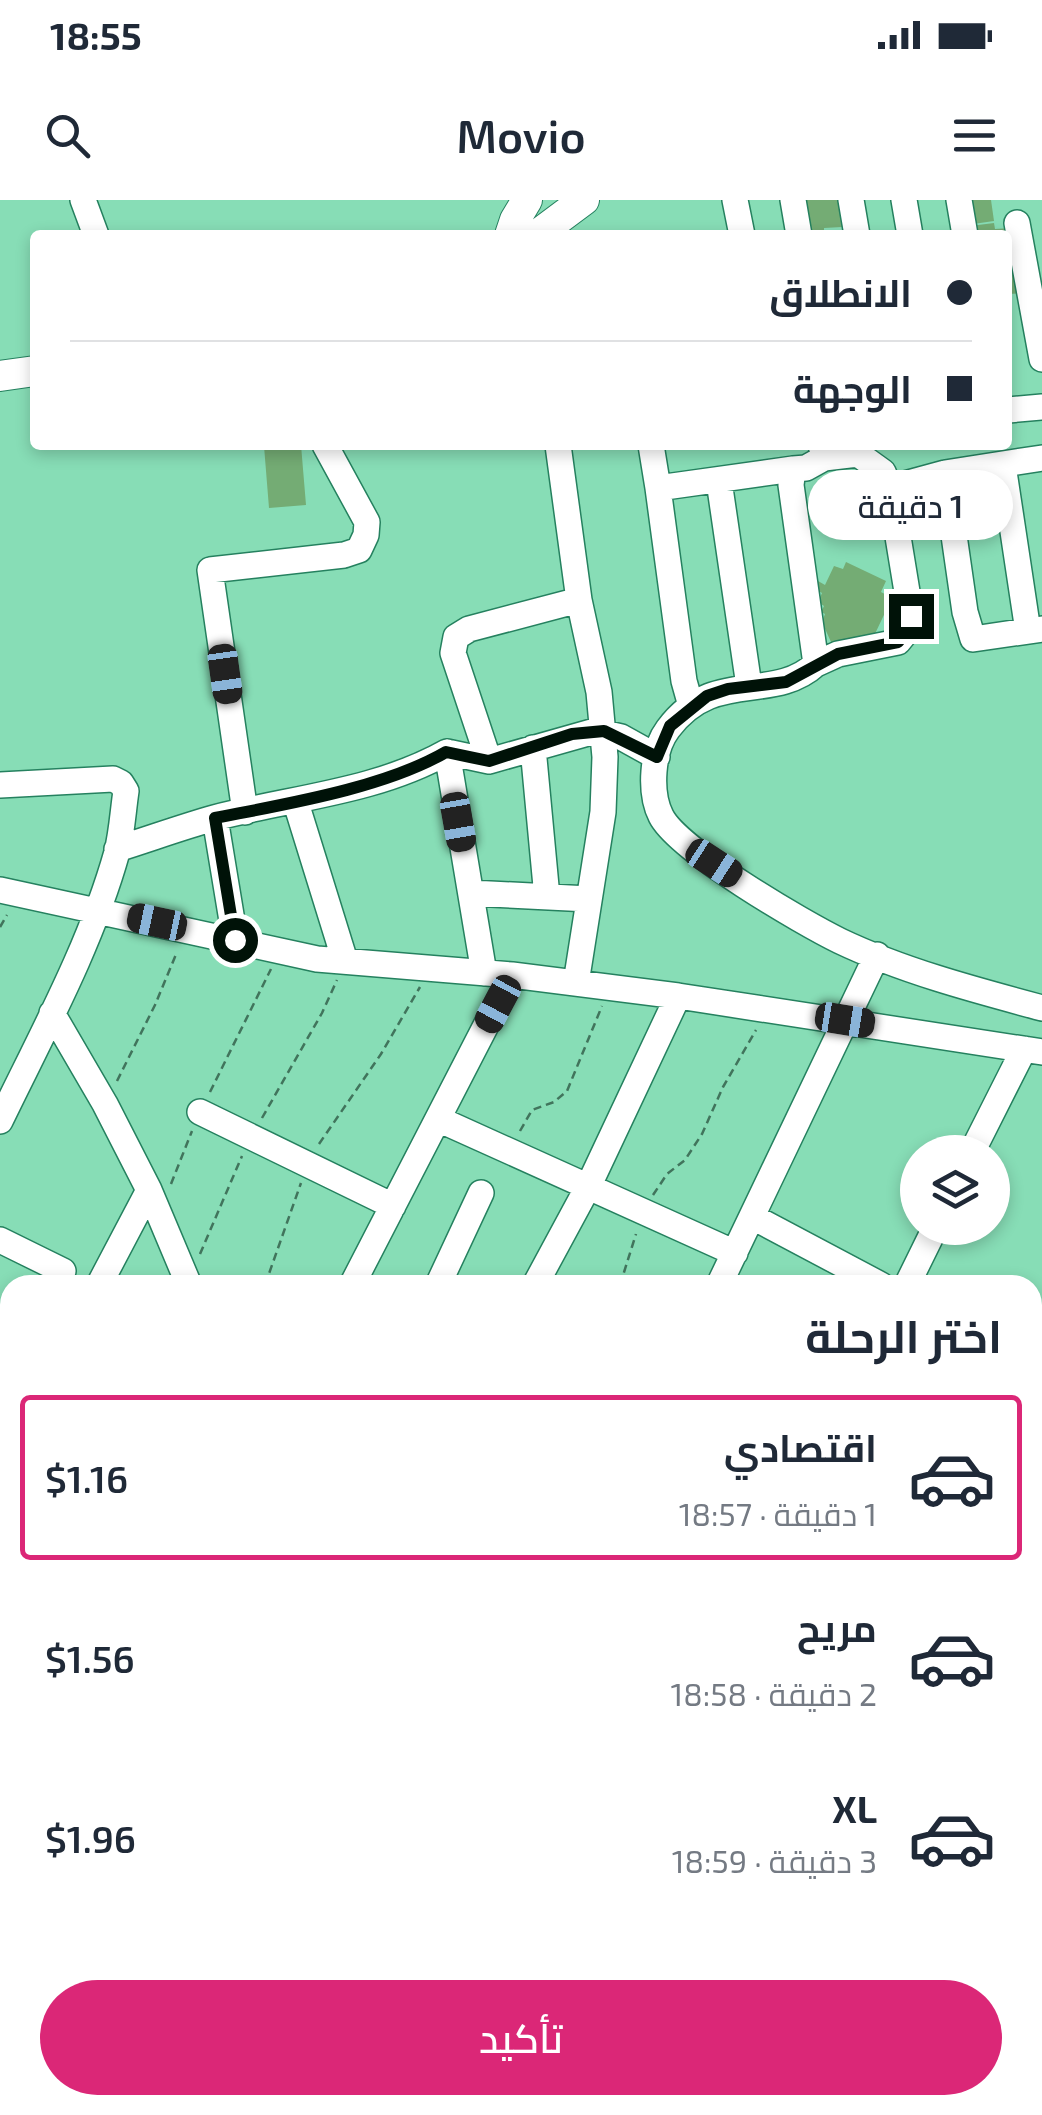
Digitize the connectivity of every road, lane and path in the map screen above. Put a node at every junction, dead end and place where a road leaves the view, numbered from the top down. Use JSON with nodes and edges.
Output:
{"nodes":[{"id":1,"x":83,"y":200,"type":"edge"},
{"id":2,"x":527,"y":200,"type":"edge"},
{"id":3,"x":735,"y":200,"type":"edge"},
{"id":4,"x":793,"y":200,"type":"edge"},
{"id":5,"x":851,"y":200,"type":"edge"},
{"id":6,"x":904,"y":200,"type":"edge"},
{"id":7,"x":958,"y":200,"type":"edge"},
{"id":8,"x":582,"y":201,"type":"edge"},
{"id":9,"x":1017,"y":223,"type":"dead end"},
{"id":10,"x":94,"y":230,"type":"edge"},
{"id":11,"x":512,"y":230,"type":"edge"},
{"id":12,"x":544,"y":230,"type":"edge"},
{"id":13,"x":568,"y":230,"type":"edge"},
{"id":14,"x":741,"y":230,"type":"edge"},
{"id":15,"x":798,"y":230,"type":"edge"},
{"id":16,"x":856,"y":230,"type":"edge"},
{"id":17,"x":909,"y":230,"type":"edge"},
{"id":18,"x":964,"y":230,"type":"edge"},
{"id":19,"x":1020,"y":306,"type":"edge"},
{"id":20,"x":1042,"y":359,"type":"edge"},
{"id":21,"x":30,"y":372,"type":"edge"},
{"id":22,"x":0,"y":376,"type":"edge"},
{"id":23,"x":1042,"y":407,"type":"edge"},
{"id":24,"x":1012,"y":410,"type":"edge"},
{"id":25,"x":327,"y":450,"type":"edge"},
{"id":26,"x":559,"y":450,"type":"edge"},
{"id":27,"x":652,"y":450,"type":"edge"},
{"id":28,"x":863,"y":450,"type":"edge"},
{"id":29,"x":822,"y":451,"type":"edge"},
{"id":30,"x":1042,"y":458,"type":"edge"},
{"id":31,"x":1002,"y":465,"type":"junction"},
{"id":32,"x":793,"y":470,"type":"junction"},
{"id":33,"x":946,"y":474,"type":"junction"},
{"id":34,"x":718,"y":481,"type":"junction"},
{"id":35,"x":658,"y":488,"type":"junction"},
{"id":36,"x":890,"y":488,"type":"junction"},
{"id":37,"x":579,"y":600,"type":"junction"},
{"id":38,"x":1035,"y":630,"type":"edge"},
{"id":39,"x":816,"y":664,"type":"junction"},
{"id":40,"x":749,"y":686,"type":"junction"},
{"id":41,"x":691,"y":706,"type":"junction"},
{"id":42,"x":604,"y":731,"type":"junction"},
{"id":43,"x":533,"y":748,"type":"junction"},
{"id":44,"x":446,"y":752,"type":"junction"},
{"id":45,"x":657,"y":757,"type":"junction"},
{"id":46,"x":489,"y":761,"type":"junction"},
{"id":47,"x":0,"y":785,"type":"edge"},
{"id":48,"x":296,"y":803,"type":"junction"},
{"id":49,"x":246,"y":812,"type":"junction"},
{"id":50,"x":215,"y":818,"type":"junction"},
{"id":51,"x":118,"y":850,"type":"junction"},
{"id":52,"x":0,"y":890,"type":"edge"},
{"id":53,"x":471,"y":893,"type":"junction"},
{"id":54,"x":547,"y":897,"type":"junction"},
{"id":55,"x":589,"y":899,"type":"junction"},
{"id":56,"x":97,"y":909,"type":"junction"},
{"id":57,"x":187,"y":928,"type":"junction"},
{"id":58,"x":235,"y":940,"type":"junction"},
{"id":59,"x":281,"y":950,"type":"junction"},
{"id":60,"x":876,"y":955,"type":"junction"},
{"id":61,"x":346,"y":961,"type":"junction"},
{"id":62,"x":432,"y":969,"type":"junction"},
{"id":63,"x":484,"y":973,"type":"junction"},
{"id":64,"x":512,"y":976,"type":"junction"},
{"id":65,"x":576,"y":983,"type":"junction"},
{"id":66,"x":610,"y":988,"type":"junction"},
{"id":67,"x":678,"y":996,"type":"junction"},
{"id":68,"x":764,"y":1008,"type":"junction"},
{"id":69,"x":1042,"y":1008,"type":"edge"},
{"id":70,"x":52,"y":1013,"type":"junction"},
{"id":71,"x":845,"y":1020,"type":"junction"},
{"id":72,"x":1033,"y":1050,"type":"edge"},
{"id":73,"x":105,"y":1104,"type":"junction"},
{"id":74,"x":200,"y":1112,"type":"junction"},
{"id":75,"x":438,"y":1119,"type":"junction"},
{"id":76,"x":0,"y":1121,"type":"edge"},
{"id":77,"x":982,"y":1135,"type":"edge"},
{"id":78,"x":509,"y":1150,"type":"junction"},
{"id":79,"x":306,"y":1164,"type":"junction"},
{"id":80,"x":589,"y":1185,"type":"junction"},
{"id":81,"x":481,"y":1192,"type":"dead end"},
{"id":82,"x":154,"y":1202,"type":"junction"},
{"id":83,"x":393,"y":1206,"type":"junction"},
{"id":84,"x":644,"y":1210,"type":"junction"},
{"id":85,"x":753,"y":1217,"type":"junction"},
{"id":86,"x":0,"y":1240,"type":"edge"},
{"id":87,"x":927,"y":1245,"type":"edge"},
{"id":88,"x":735,"y":1253,"type":"junction"},
{"id":89,"x":63,"y":1271,"type":"dead end"},
{"id":90,"x":106,"y":1275,"type":"edge"},
{"id":91,"x":185,"y":1275,"type":"edge"},
{"id":92,"x":268,"y":1275,"type":"edge"},
{"id":93,"x":357,"y":1275,"type":"edge"},
{"id":94,"x":443,"y":1275,"type":"edge"},
{"id":95,"x":541,"y":1275,"type":"edge"},
{"id":96,"x":623,"y":1275,"type":"edge"},
{"id":97,"x":724,"y":1275,"type":"edge"},
{"id":98,"x":862,"y":1275,"type":"edge"},
{"id":99,"x":912,"y":1275,"type":"edge"}],
"edges":[{"from":1,"to":10,"type":"street"},
{"from":2,"to":11,"type":"main road"},
{"from":3,"to":14,"type":"street"},
{"from":4,"to":15,"type":"street"},
{"from":5,"to":16,"type":"street"},
{"from":6,"to":17,"type":"street"},
{"from":7,"to":18,"type":"street"},
{"from":8,"to":12,"type":"main road"},
{"from":8,"to":13,"type":"main road"},
{"from":9,"to":19,"type":"street"},
{"from":19,"to":20,"type":"street"},
{"from":21,"to":22,"type":"main road"},
{"from":23,"to":24,"type":"street"},
{"from":25,"to":49,"type":"street"},
{"from":26,"to":37,"type":"street"},
{"from":27,"to":35,"type":"street"},
{"from":28,"to":29,"type":"street"},
{"from":28,"to":36,"type":"street"},
{"from":29,"to":32,"type":"street"},
{"from":30,"to":31,"type":"street"},
{"from":31,"to":33,"type":"street"},
{"from":31,"to":38,"type":"street"},
{"from":32,"to":34,"type":"street"},
{"from":32,"to":39,"type":"street"},
{"from":33,"to":36,"type":"street"},
{"from":33,"to":38,"type":"street"},
{"from":34,"to":35,"type":"street"},
{"from":34,"to":40,"type":"street"},
{"from":35,"to":41,"type":"street"},
{"from":36,"to":39,"type":"street"},
{"from":37,"to":42,"type":"street"},
{"from":37,"to":46,"type":"street"},
{"from":39,"to":40,"type":"street"},
{"from":40,"to":41,"type":"street"},
{"from":41,"to":45,"type":"street"},
{"from":42,"to":43,"type":"street"},
{"from":42,"to":45,"type":"street"},
{"from":42,"to":55,"type":"street"},
{"from":43,"to":46,"type":"street"},
{"from":43,"to":54,"type":"street"},
{"from":44,"to":46,"type":"street"},
{"from":44,"to":48,"type":"street"},
{"from":44,"to":53,"type":"street"},
{"from":45,"to":60,"type":"street"},
{"from":47,"to":51,"type":"street"},
{"from":48,"to":49,"type":"street"},
{"from":48,"to":61,"type":"street"},
{"from":49,"to":50,"type":"street"},
{"from":50,"to":51,"type":"street"},
{"from":50,"to":58,"type":"street"},
{"from":51,"to":56,"type":"street"},
{"from":52,"to":56,"type":"street"},
{"from":53,"to":54,"type":"street"},
{"from":53,"to":63,"type":"street"},
{"from":54,"to":55,"type":"street"},
{"from":55,"to":65,"type":"street"},
{"from":56,"to":57,"type":"street"},
{"from":56,"to":70,"type":"street"},
{"from":57,"to":58,"type":"street"},
{"from":57,"to":73,"type":"path"},
{"from":58,"to":59,"type":"street"},
{"from":59,"to":61,"type":"street"},
{"from":59,"to":74,"type":"path"},
{"from":60,"to":69,"type":"street"},
{"from":60,"to":71,"type":"street"},
{"from":61,"to":62,"type":"street"},
{"from":62,"to":63,"type":"street"},
{"from":62,"to":79,"type":"path"},
{"from":63,"to":64,"type":"street"},
{"from":64,"to":65,"type":"street"},
{"from":64,"to":75,"type":"street"},
{"from":65,"to":66,"type":"street"},
{"from":66,"to":67,"type":"street"},
{"from":66,"to":78,"type":"path"},
{"from":67,"to":68,"type":"street"},
{"from":67,"to":80,"type":"street"},
{"from":68,"to":71,"type":"street"},
{"from":68,"to":84,"type":"path"},
{"from":70,"to":73,"type":"street"},
{"from":70,"to":76,"type":"street"},
{"from":71,"to":72,"type":"street"},
{"from":71,"to":85,"type":"street"},
{"from":72,"to":77,"type":"street"},
{"from":73,"to":82,"type":"street"},
{"from":74,"to":79,"type":"street"},
{"from":74,"to":82,"type":"path"},
{"from":75,"to":78,"type":"street"},
{"from":75,"to":83,"type":"street"},
{"from":78,"to":80,"type":"street"},
{"from":79,"to":83,"type":"street"},
{"from":79,"to":92,"type":"path"},
{"from":80,"to":84,"type":"street"},
{"from":80,"to":95,"type":"street"},
{"from":81,"to":94,"type":"street"},
{"from":82,"to":90,"type":"street"},
{"from":82,"to":91,"type":"street"},
{"from":83,"to":93,"type":"street"},
{"from":84,"to":88,"type":"street"},
{"from":84,"to":96,"type":"path"},
{"from":85,"to":88,"type":"street"},
{"from":85,"to":98,"type":"street"},
{"from":86,"to":89,"type":"street"},
{"from":87,"to":99,"type":"street"},
{"from":88,"to":97,"type":"street"}]}
